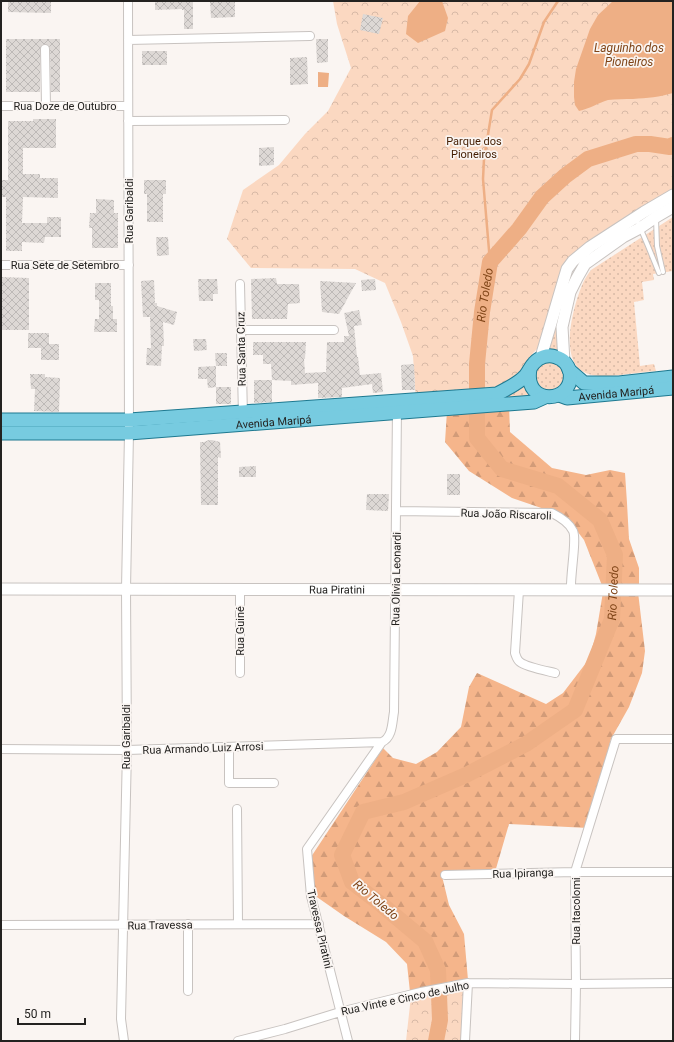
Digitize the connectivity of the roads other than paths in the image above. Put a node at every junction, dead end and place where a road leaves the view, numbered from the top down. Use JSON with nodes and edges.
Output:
{"nodes":[{"id":1,"x":128,"y":1,"type":"edge"},
{"id":2,"x":310,"y":36,"type":"dead end"},
{"id":3,"x":128,"y":40,"type":"junction"},
{"id":4,"x":45,"y":49,"type":"dead end"},
{"id":5,"x":1,"y":106,"type":"edge"},
{"id":6,"x":46,"y":106,"type":"junction"},
{"id":7,"x":128,"y":106,"type":"junction"},
{"id":8,"x":285,"y":120,"type":"dead end"},
{"id":9,"x":128,"y":121,"type":"junction"},
{"id":10,"x":673,"y":195,"type":"edge"},
{"id":11,"x":673,"y":208,"type":"edge"},
{"id":12,"x":653,"y":213,"type":"junction"},
{"id":13,"x":636,"y":217,"type":"junction"},
{"id":14,"x":640,"y":228,"type":"junction"},
{"id":15,"x":1,"y":265,"type":"edge"},
{"id":16,"x":129,"y":265,"type":"junction"},
{"id":17,"x":240,"y":284,"type":"dead end"},
{"id":18,"x":241,"y":330,"type":"junction"},
{"id":19,"x":334,"y":330,"type":"dead end"},
{"id":20,"x":541,"y":357,"type":"junction"},
{"id":21,"x":567,"y":366,"type":"junction"},
{"id":22,"x":530,"y":369,"type":"junction"},
{"id":23,"x":673,"y":377,"type":"edge"},
{"id":24,"x":673,"y":388,"type":"edge"},
{"id":25,"x":559,"y":395,"type":"junction"},
{"id":26,"x":545,"y":397,"type":"junction"},
{"id":27,"x":496,"y":399,"type":"junction"},
{"id":28,"x":396,"y":407,"type":"junction"},
{"id":29,"x":243,"y":418,"type":"junction"},
{"id":30,"x":1,"y":420,"type":"edge"},
{"id":31,"x":129,"y":420,"type":"junction"},
{"id":32,"x":1,"y":433,"type":"edge"},
{"id":33,"x":129,"y":434,"type":"junction"},
{"id":34,"x":396,"y":511,"type":"junction"},
{"id":35,"x":1,"y":589,"type":"edge"},
{"id":36,"x":126,"y":589,"type":"junction"},
{"id":37,"x":240,"y":589,"type":"junction"},
{"id":38,"x":396,"y":589,"type":"junction"},
{"id":39,"x":519,"y":590,"type":"junction"},
{"id":40,"x":571,"y":590,"type":"junction"},
{"id":41,"x":673,"y":590,"type":"edge"},
{"id":42,"x":240,"y":673,"type":"dead end"},
{"id":43,"x":555,"y":673,"type":"dead end"},
{"id":44,"x":673,"y":739,"type":"edge"},
{"id":45,"x":382,"y":742,"type":"junction"},
{"id":46,"x":229,"y":747,"type":"junction"},
{"id":47,"x":1,"y":749,"type":"edge"},
{"id":48,"x":127,"y":750,"type":"junction"},
{"id":49,"x":274,"y":783,"type":"dead end"},
{"id":50,"x":237,"y":809,"type":"dead end"},
{"id":51,"x":576,"y":872,"type":"junction"},
{"id":52,"x":673,"y":872,"type":"edge"},
{"id":53,"x":445,"y":875,"type":"dead end"},
{"id":54,"x":188,"y":924,"type":"junction"},
{"id":55,"x":238,"y":924,"type":"junction"},
{"id":56,"x":318,"y":924,"type":"junction"},
{"id":57,"x":1,"y":925,"type":"edge"},
{"id":58,"x":123,"y":925,"type":"junction"},
{"id":59,"x":468,"y":983,"type":"junction"},
{"id":60,"x":673,"y":983,"type":"edge"},
{"id":61,"x":576,"y":984,"type":"junction"},
{"id":62,"x":188,"y":991,"type":"dead end"},
{"id":63,"x":340,"y":1012,"type":"junction"},
{"id":64,"x":124,"y":1041,"type":"edge"},
{"id":65,"x":238,"y":1041,"type":"edge"},
{"id":66,"x":348,"y":1041,"type":"edge"},
{"id":67,"x":465,"y":1041,"type":"edge"},
{"id":68,"x":575,"y":1041,"type":"edge"}],
"edges":[{"from":1,"to":3,"type":"street","name":"Rua Garibaldi"},
{"from":2,"to":3,"type":"street"},
{"from":3,"to":7,"type":"street","name":"Rua Garibaldi"},
{"from":4,"to":6,"type":"street"},
{"from":5,"to":6,"type":"street","name":"Rua Doze de Outubro"},
{"from":6,"to":7,"type":"street","name":"Rua Doze de Outubro"},
{"from":7,"to":9,"type":"street","name":"Rua Garibaldi"},
{"from":8,"to":9,"type":"street"},
{"from":9,"to":16,"type":"street","name":"Rua Garibaldi"},
{"from":10,"to":12,"type":"street"},
{"from":11,"to":12,"type":"street"},
{"from":12,"to":13,"type":"street"},
{"from":12,"to":14,"type":"street"},
{"from":12,"to":14,"type":"lane"},
{"from":13,"to":14,"type":"lane"},
{"from":13,"to":20,"type":"street"},
{"from":14,"to":21,"type":"street"},
{"from":15,"to":16,"type":"street","name":"Rua Sete de Setembro"},
{"from":16,"to":31,"type":"street","name":"Rua Garibaldi"},
{"from":17,"to":18,"type":"street","name":"Rua Santa Cruz"},
{"from":18,"to":19,"type":"street"},
{"from":18,"to":29,"type":"street","name":"Rua Santa Cruz"},
{"from":20,"to":21,"type":"main road"},
{"from":20,"to":22,"type":"main road"},
{"from":21,"to":23,"type":"main road","name":"Avenida Maripá"},
{"from":21,"to":25,"type":"main road"},
{"from":22,"to":26,"type":"main road"},
{"from":22,"to":27,"type":"main road","name":"Avenida Maripá"},
{"from":24,"to":25,"type":"main road","name":"Avenida Maripá"},
{"from":25,"to":26,"type":"main road"},
{"from":26,"to":27,"type":"main road","name":"Avenida Maripá"},
{"from":27,"to":28,"type":"main road","name":"Avenida Maripá"},
{"from":28,"to":29,"type":"main road","name":"Avenida Maripá"},
{"from":28,"to":34,"type":"street","name":"Rua Olivia Leonardi"},
{"from":29,"to":31,"type":"main road","name":"Avenida Maripá"},
{"from":29,"to":33,"type":"main road","name":"Avenida Maripá"},
{"from":30,"to":31,"type":"main road","name":"Avenida Maripá"},
{"from":31,"to":33,"type":"street","name":"Rua Garibaldi"},
{"from":32,"to":33,"type":"main road","name":"Avenida Maripá"},
{"from":33,"to":36,"type":"street","name":"Rua Garibaldi"},
{"from":34,"to":38,"type":"street","name":"Rua Olivia Leonardi"},
{"from":34,"to":40,"type":"street","name":"Rua João Riscaroli"},
{"from":35,"to":36,"type":"street","name":"Rua Piratini"},
{"from":36,"to":37,"type":"street","name":"Rua Piratini"},
{"from":36,"to":48,"type":"street","name":"Rua Garibaldi"},
{"from":37,"to":38,"type":"street","name":"Rua Piratini"},
{"from":37,"to":42,"type":"street","name":"Rua Guiné"},
{"from":38,"to":39,"type":"street","name":"Rua Piratini"},
{"from":38,"to":45,"type":"street","name":"Rua Olivia Leonardi"},
{"from":39,"to":40,"type":"street","name":"Rua Piratini"},
{"from":39,"to":43,"type":"street"},
{"from":40,"to":41,"type":"street","name":"Rua Piratini"},
{"from":44,"to":51,"type":"street","name":"Rua Itacolomi"},
{"from":45,"to":46,"type":"street","name":"Rua Armando Luiz Arrosi"},
{"from":45,"to":56,"type":"street","name":"Travessa Piratini"},
{"from":46,"to":48,"type":"street","name":"Rua Armando Luiz Arrosi"},
{"from":46,"to":49,"type":"street"},
{"from":47,"to":48,"type":"street","name":"Rua Armando Luiz Arrosi"},
{"from":48,"to":58,"type":"street","name":"Rua Garibaldi"},
{"from":50,"to":55,"type":"street"},
{"from":51,"to":52,"type":"street","name":"Rua Ipiranga"},
{"from":51,"to":53,"type":"street","name":"Rua Ipiranga"},
{"from":51,"to":61,"type":"street","name":"Rua Itacolomi"},
{"from":54,"to":55,"type":"street","name":"Rua Travessa"},
{"from":54,"to":58,"type":"street","name":"Rua Travessa"},
{"from":54,"to":62,"type":"street"},
{"from":55,"to":56,"type":"street","name":"Rua Travessa"},
{"from":56,"to":63,"type":"street","name":"Travessa Piratini"},
{"from":57,"to":58,"type":"street","name":"Rua Travessa"},
{"from":58,"to":64,"type":"street","name":"Rua Garibaldi"},
{"from":59,"to":61,"type":"street","name":"Rua Vinte e Cinco de Julho"},
{"from":59,"to":63,"type":"street","name":"Rua Vinte e Cinco de Julho"},
{"from":59,"to":67,"type":"street"},
{"from":60,"to":61,"type":"street","name":"Rua Vinte e Cinco de Julho"},
{"from":61,"to":68,"type":"street","name":"Rua Itacolomi"},
{"from":63,"to":65,"type":"street","name":"Rua Vinte e Cinco de Julho"},
{"from":63,"to":66,"type":"street","name":"Travessa Piratini"}]}
